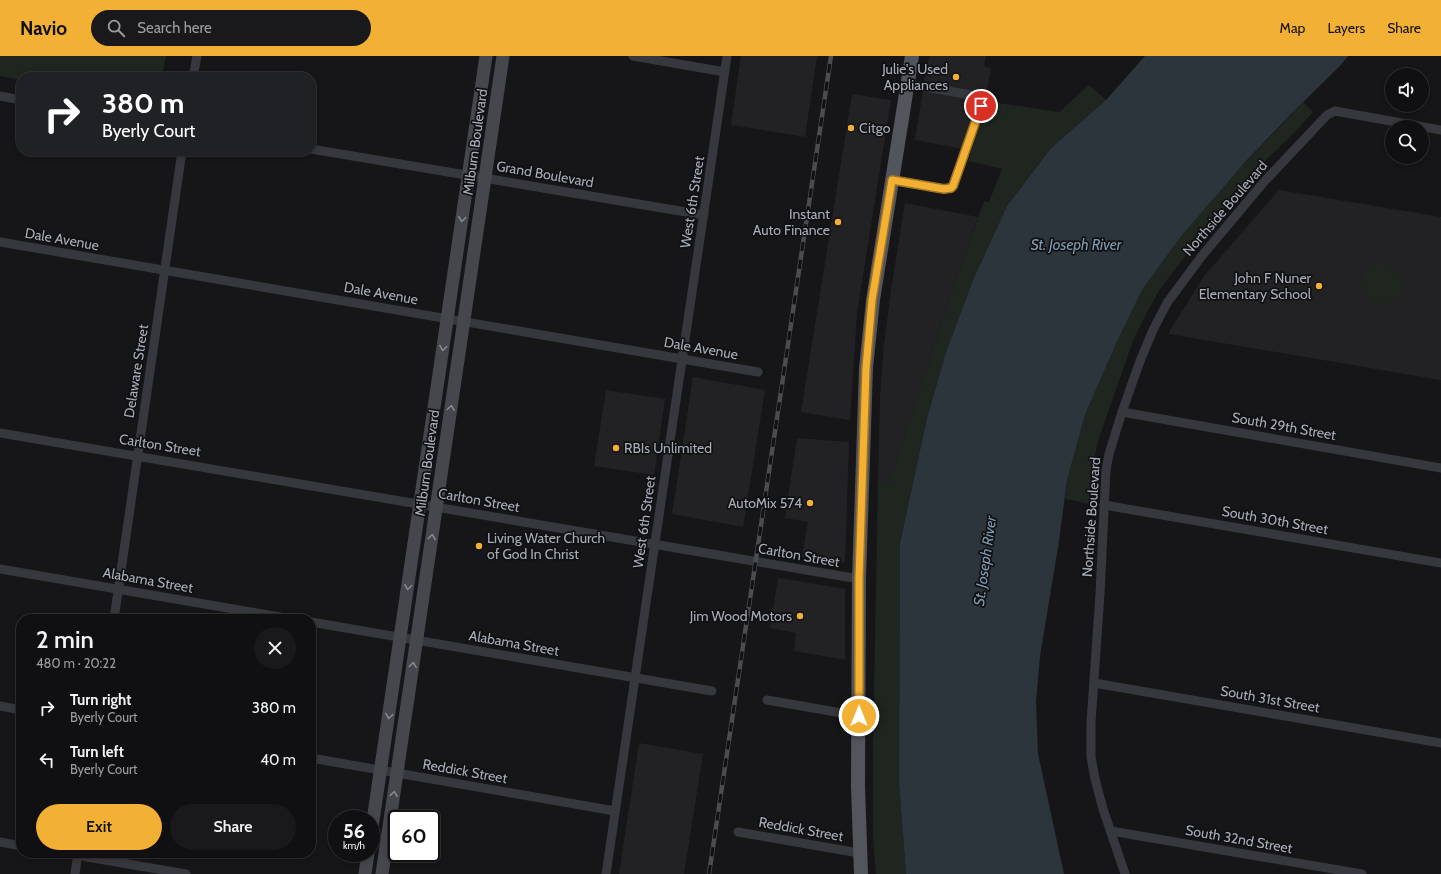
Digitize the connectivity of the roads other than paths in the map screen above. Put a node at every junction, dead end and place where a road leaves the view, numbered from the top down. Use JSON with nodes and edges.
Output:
{"nodes":[{"id":1,"x":197,"y":56,"type":"edge"},
{"id":2,"x":486,"y":56,"type":"edge"},
{"id":3,"x":503,"y":56,"type":"edge"},
{"id":4,"x":633,"y":56,"type":"edge"},
{"id":5,"x":727,"y":56,"type":"edge"},
{"id":6,"x":912,"y":56,"type":"edge"},
{"id":7,"x":194,"y":72,"type":"edge"},
{"id":8,"x":725,"y":72,"type":"junction"},
{"id":9,"x":907,"y":84,"type":"junction"},
{"id":10,"x":0,"y":96,"type":"edge"},
{"id":11,"x":16,"y":99,"type":"edge"},
{"id":12,"x":1441,"y":130,"type":"edge"},
{"id":13,"x":316,"y":149,"type":"edge"},
{"id":14,"x":181,"y":156,"type":"edge"},
{"id":15,"x":469,"y":175,"type":"junction"},
{"id":16,"x":486,"y":178,"type":"junction"},
{"id":17,"x":892,"y":180,"type":"junction"},
{"id":18,"x":704,"y":215,"type":"junction"},
{"id":19,"x":0,"y":242,"type":"edge"},
{"id":20,"x":164,"y":270,"type":"junction"},
{"id":21,"x":448,"y":319,"type":"junction"},
{"id":22,"x":464,"y":322,"type":"junction"},
{"id":23,"x":682,"y":359,"type":"junction"},
{"id":24,"x":758,"y":372,"type":"dead end"},
{"id":25,"x":1122,"y":412,"type":"junction"},
{"id":26,"x":0,"y":433,"type":"edge"},
{"id":27,"x":137,"y":456,"type":"junction"},
{"id":28,"x":1441,"y":468,"type":"edge"},
{"id":29,"x":420,"y":504,"type":"junction"},
{"id":30,"x":1104,"y":505,"type":"junction"},
{"id":31,"x":436,"y":507,"type":"junction"},
{"id":32,"x":655,"y":544,"type":"junction"},
{"id":33,"x":1441,"y":563,"type":"edge"},
{"id":34,"x":0,"y":569,"type":"edge"},
{"id":35,"x":859,"y":579,"type":"junction"},
{"id":36,"x":118,"y":589,"type":"junction"},
{"id":37,"x":115,"y":614,"type":"edge"},
{"id":38,"x":263,"y":614,"type":"edge"},
{"id":39,"x":316,"y":623,"type":"edge"},
{"id":40,"x":400,"y":638,"type":"junction"},
{"id":41,"x":417,"y":640,"type":"junction"},
{"id":42,"x":635,"y":678,"type":"junction"},
{"id":43,"x":1094,"y":683,"type":"junction"},
{"id":44,"x":712,"y":691,"type":"dead end"},
{"id":45,"x":767,"y":700,"type":"dead end"},
{"id":46,"x":0,"y":706,"type":"edge"},
{"id":47,"x":16,"y":709,"type":"edge"},
{"id":48,"x":859,"y":716,"type":"junction"},
{"id":49,"x":1441,"y":743,"type":"edge"},
{"id":50,"x":316,"y":759,"type":"edge"},
{"id":51,"x":380,"y":770,"type":"junction"},
{"id":52,"x":397,"y":773,"type":"junction"},
{"id":53,"x":374,"y":810,"type":"edge"},
{"id":54,"x":615,"y":811,"type":"junction"},
{"id":55,"x":1111,"y":831,"type":"junction"},
{"id":56,"x":738,"y":832,"type":"dead end"},
{"id":57,"x":0,"y":842,"type":"edge"},
{"id":58,"x":16,"y":845,"type":"edge"},
{"id":59,"x":859,"y":853,"type":"junction"},
{"id":60,"x":77,"y":858,"type":"edge"},
{"id":61,"x":100,"y":858,"type":"edge"},
{"id":62,"x":367,"y":862,"type":"edge"},
{"id":63,"x":75,"y":874,"type":"edge"},
{"id":64,"x":186,"y":874,"type":"edge"},
{"id":65,"x":365,"y":874,"type":"edge"},
{"id":66,"x":382,"y":874,"type":"edge"},
{"id":67,"x":606,"y":874,"type":"edge"},
{"id":68,"x":861,"y":874,"type":"edge"},
{"id":69,"x":1125,"y":874,"type":"edge"},
{"id":70,"x":1362,"y":874,"type":"edge"}],
"edges":[{"from":1,"to":7,"type":"street"},
{"from":2,"to":15,"type":"street","name":"Milburn Boulevard"},
{"from":3,"to":16,"type":"street","name":"Milburn Boulevard"},
{"from":4,"to":8,"type":"street"},
{"from":5,"to":8,"type":"street","name":"West 6th Street"},
{"from":6,"to":9,"type":"main road"},
{"from":8,"to":18,"type":"street","name":"West 6th Street"},
{"from":9,"to":17,"type":"main road"},
{"from":9,"to":17,"type":"street"},
{"from":10,"to":11,"type":"street"},
{"from":12,"to":25,"type":"street","name":"Northside Boulevard"},
{"from":13,"to":15,"type":"street","name":"Grand Boulevard"},
{"from":14,"to":20,"type":"street","name":"Delaware Street"},
{"from":15,"to":16,"type":"street","name":"Grand Boulevard"},
{"from":15,"to":21,"type":"street","name":"Milburn Boulevard","one_way":true},
{"from":16,"to":18,"type":"street","name":"Grand Boulevard"},
{"from":16,"to":22,"type":"street","name":"Milburn Boulevard"},
{"from":17,"to":35,"type":"main road"},
{"from":18,"to":23,"type":"street","name":"West 6th Street"},
{"from":19,"to":20,"type":"street","name":"Dale Avenue"},
{"from":20,"to":21,"type":"street","name":"Dale Avenue"},
{"from":20,"to":27,"type":"street","name":"Delaware Street"},
{"from":21,"to":22,"type":"street","name":"Dale Avenue"},
{"from":21,"to":29,"type":"street","name":"Milburn Boulevard","one_way":true},
{"from":22,"to":23,"type":"street","name":"Dale Avenue"},
{"from":31,"to":22,"type":"street","name":"Milburn Boulevard","one_way":true},
{"from":23,"to":24,"type":"street","name":"Dale Avenue"},
{"from":23,"to":32,"type":"street","name":"West 6th Street"},
{"from":25,"to":28,"type":"street","name":"South 29th Street"},
{"from":25,"to":30,"type":"street","name":"Northside Boulevard"},
{"from":26,"to":27,"type":"street","name":"Carlton Street"},
{"from":27,"to":29,"type":"street","name":"Carlton Street"},
{"from":27,"to":36,"type":"street","name":"Delaware Street"},
{"from":29,"to":31,"type":"street","name":"Carlton Street"},
{"from":29,"to":40,"type":"street","name":"Milburn Boulevard","one_way":true},
{"from":30,"to":33,"type":"street","name":"South 30th Street"},
{"from":30,"to":43,"type":"street","name":"Northside Boulevard"},
{"from":31,"to":32,"type":"street","name":"Carlton Street"},
{"from":41,"to":31,"type":"street","name":"Milburn Boulevard","one_way":true},
{"from":32,"to":35,"type":"street","name":"Carlton Street"},
{"from":32,"to":42,"type":"street","name":"West 6th Street"},
{"from":34,"to":36,"type":"street","name":"Alabama Street"},
{"from":35,"to":48,"type":"main road"},
{"from":36,"to":37,"type":"street","name":"Delaware Street"},
{"from":36,"to":38,"type":"street","name":"Alabama Street"},
{"from":39,"to":40,"type":"street","name":"Alabama Street"},
{"from":40,"to":41,"type":"street","name":"Alabama Street"},
{"from":40,"to":51,"type":"street","name":"Milburn Boulevard","one_way":true},
{"from":41,"to":42,"type":"street","name":"Alabama Street"},
{"from":52,"to":41,"type":"street","name":"Milburn Boulevard","one_way":true},
{"from":42,"to":44,"type":"street","name":"Alabama Street"},
{"from":42,"to":54,"type":"street","name":"West 6th Street"},
{"from":43,"to":49,"type":"street","name":"South 31st Street"},
{"from":43,"to":55,"type":"street","name":"Northside Boulevard"},
{"from":45,"to":48,"type":"street"},
{"from":46,"to":47,"type":"street"},
{"from":48,"to":59,"type":"main road"},
{"from":50,"to":51,"type":"street","name":"Reddick Street"},
{"from":51,"to":52,"type":"street","name":"Reddick Street"},
{"from":51,"to":53,"type":"street","name":"Milburn Boulevard"},
{"from":52,"to":54,"type":"street","name":"Reddick Street"},
{"from":66,"to":52,"type":"street","name":"Milburn Boulevard","one_way":true},
{"from":54,"to":67,"type":"street","name":"West 6th Street"},
{"from":55,"to":69,"type":"street","name":"Northside Boulevard"},
{"from":55,"to":70,"type":"street","name":"South 32nd Street"},
{"from":56,"to":59,"type":"street","name":"Reddick Street"},
{"from":57,"to":58,"type":"street"},
{"from":59,"to":68,"type":"main road"},
{"from":60,"to":63,"type":"street"},
{"from":61,"to":64,"type":"street"},
{"from":62,"to":65,"type":"street"}]}
